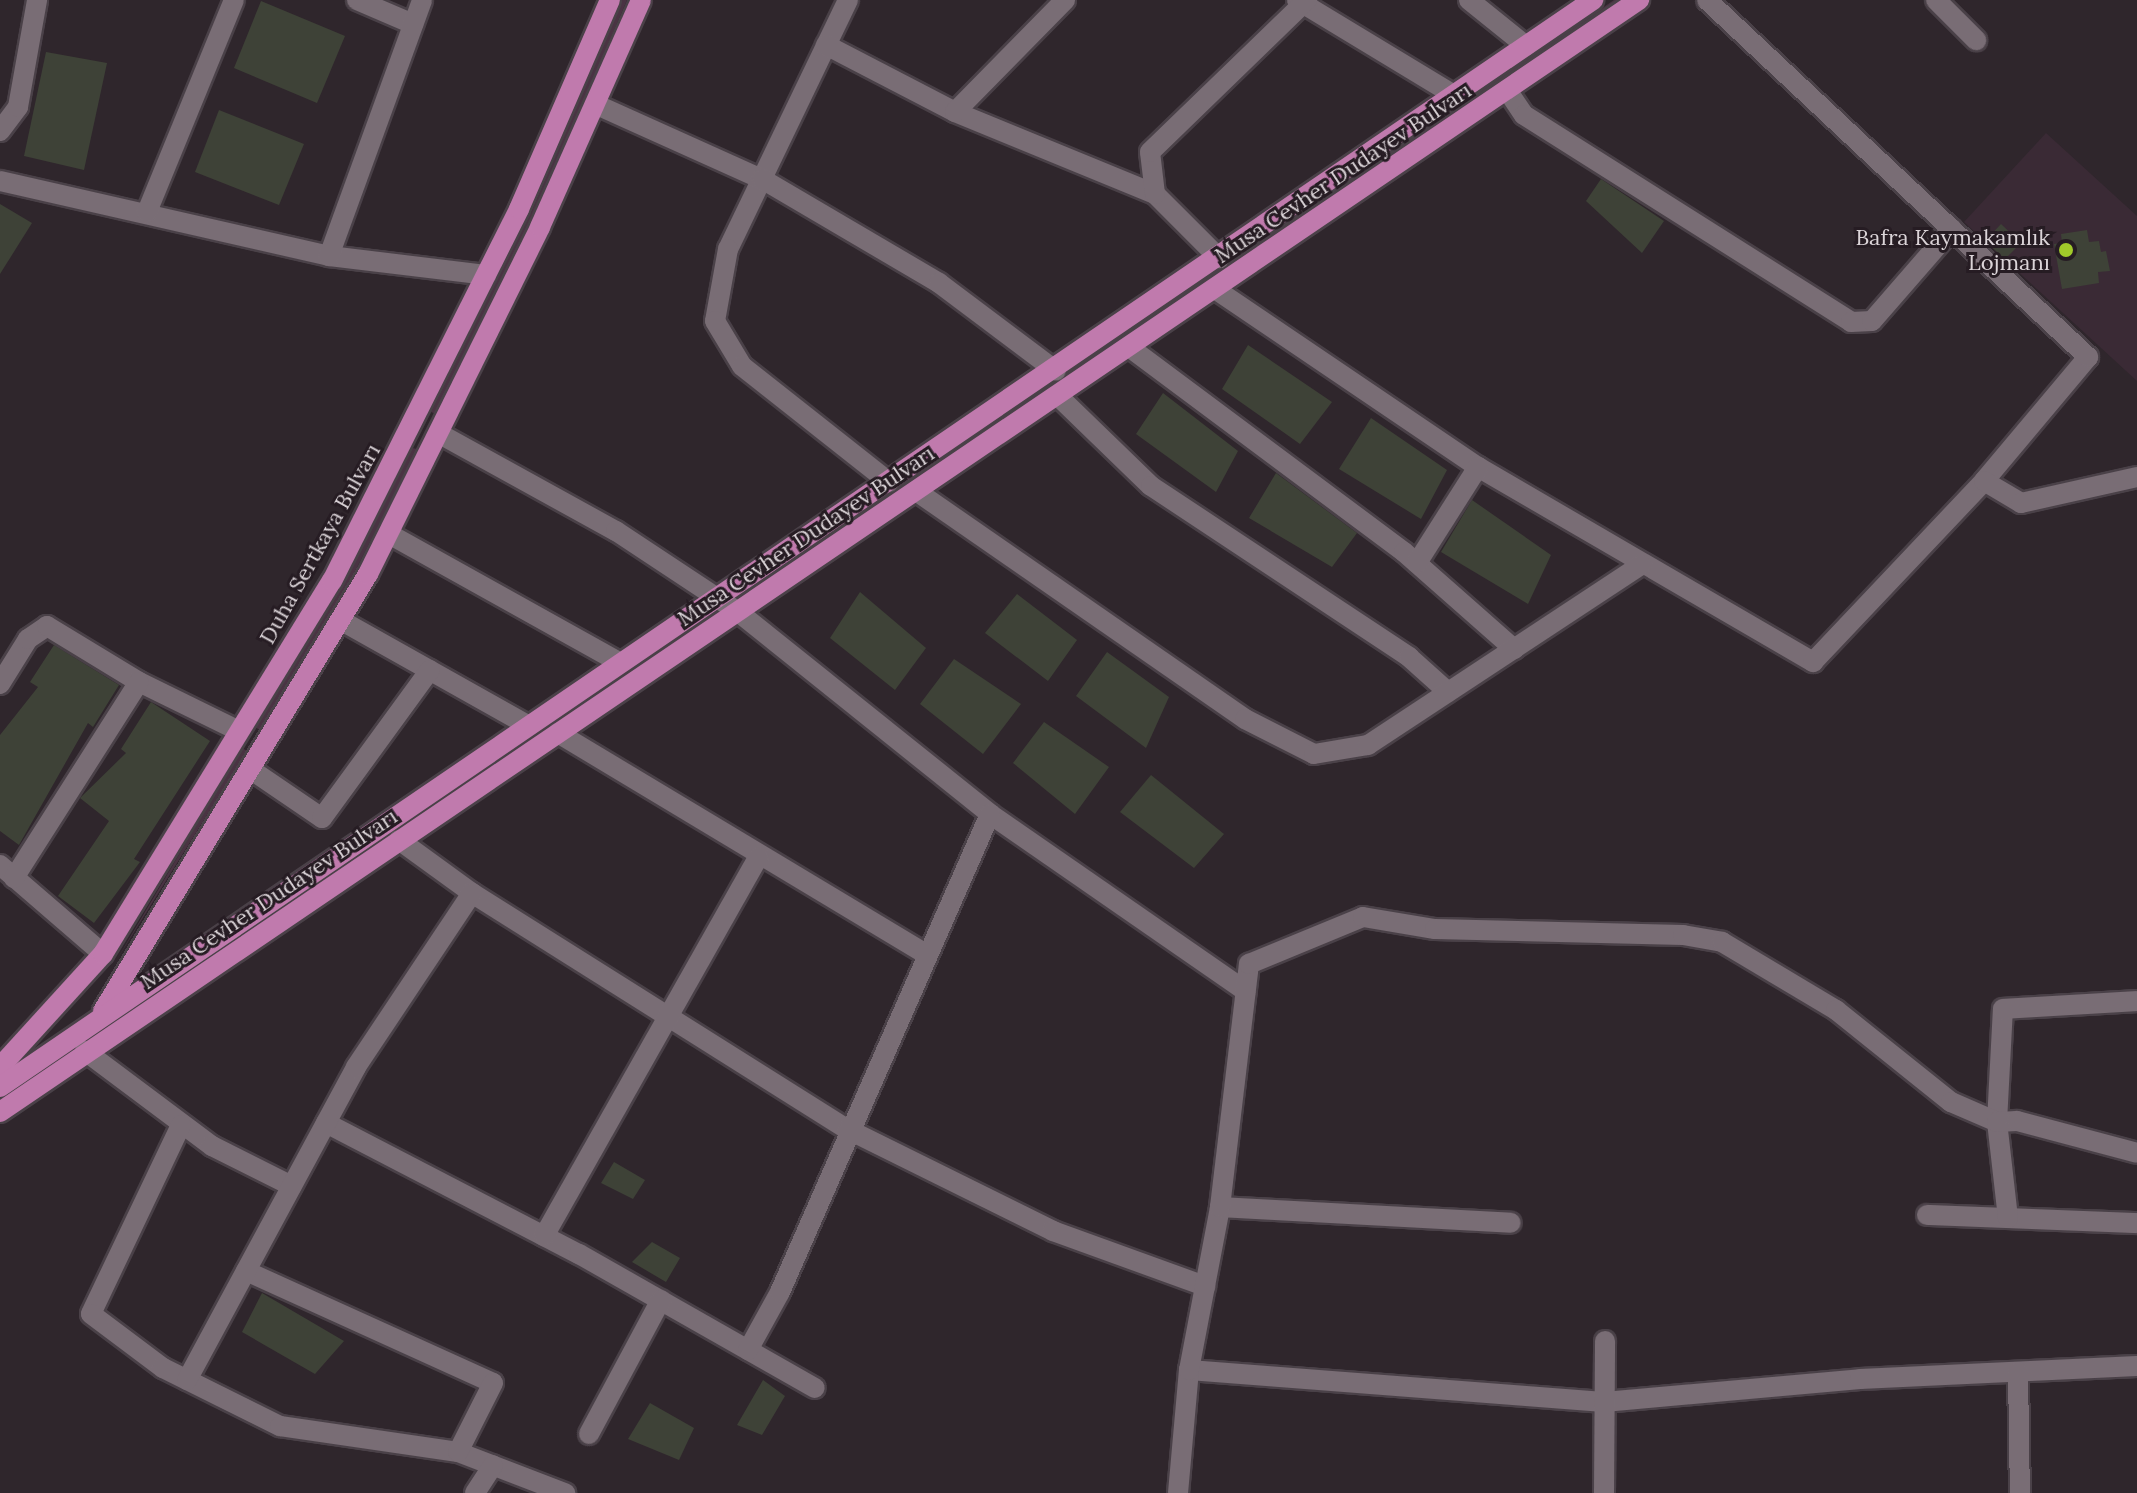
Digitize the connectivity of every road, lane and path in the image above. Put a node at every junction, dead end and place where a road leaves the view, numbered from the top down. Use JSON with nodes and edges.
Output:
{"nodes":[{"id":1,"x":37,"y":0,"type":"edge"},
{"id":2,"x":234,"y":0,"type":"edge"},
{"id":3,"x":357,"y":0,"type":"edge"},
{"id":4,"x":422,"y":0,"type":"edge"},
{"id":5,"x":610,"y":0,"type":"edge"},
{"id":6,"x":641,"y":0,"type":"edge"},
{"id":7,"x":848,"y":0,"type":"edge"},
{"id":8,"x":1065,"y":0,"type":"edge"},
{"id":9,"x":1469,"y":0,"type":"edge"},
{"id":10,"x":1593,"y":0,"type":"edge"},
{"id":11,"x":1639,"y":0,"type":"edge"},
{"id":12,"x":1707,"y":0,"type":"edge"},
{"id":13,"x":1936,"y":0,"type":"edge"},
{"id":14,"x":1302,"y":1,"type":"edge"},
{"id":15,"x":413,"y":24,"type":"junction"},
{"id":16,"x":1976,"y":40,"type":"dead end"},
{"id":17,"x":826,"y":45,"type":"junction"},
{"id":18,"x":1526,"y":46,"type":"junction"},
{"id":19,"x":1507,"y":90,"type":"junction"},
{"id":20,"x":1454,"y":95,"type":"junction"},
{"id":21,"x":597,"y":105,"type":"junction"},
{"id":22,"x":955,"y":112,"type":"junction"},
{"id":23,"x":0,"y":131,"type":"edge"},
{"id":24,"x":762,"y":179,"type":"junction"},
{"id":25,"x":0,"y":181,"type":"edge"},
{"id":26,"x":1155,"y":194,"type":"junction"},
{"id":27,"x":147,"y":212,"type":"junction"},
{"id":28,"x":1952,"y":229,"type":"junction"},
{"id":29,"x":329,"y":256,"type":"junction"},
{"id":30,"x":1219,"y":258,"type":"junction"},
{"id":31,"x":486,"y":275,"type":"junction"},
{"id":32,"x":1215,"y":289,"type":"junction"},
{"id":33,"x":1129,"y":347,"type":"junction"},
{"id":34,"x":1056,"y":371,"type":"junction"},
{"id":35,"x":1058,"y":396,"type":"junction"},
{"id":36,"x":412,"y":423,"type":"junction"},
{"id":37,"x":440,"y":434,"type":"junction"},
{"id":38,"x":1478,"y":467,"type":"junction"},
{"id":39,"x":2137,"y":477,"type":"edge"},
{"id":40,"x":1984,"y":481,"type":"junction"},
{"id":41,"x":889,"y":482,"type":"junction"},
{"id":42,"x":916,"y":491,"type":"junction"},
{"id":43,"x":389,"y":534,"type":"junction"},
{"id":44,"x":1417,"y":563,"type":"junction"},
{"id":45,"x":1641,"y":565,"type":"junction"},
{"id":46,"x":717,"y":597,"type":"junction"},
{"id":47,"x":737,"y":611,"type":"junction"},
{"id":48,"x":342,"y":621,"type":"junction"},
{"id":49,"x":1514,"y":649,"type":"junction"},
{"id":50,"x":619,"y":662,"type":"junction"},
{"id":51,"x":430,"y":670,"type":"junction"},
{"id":52,"x":139,"y":682,"type":"junction"},
{"id":53,"x":0,"y":684,"type":"edge"},
{"id":54,"x":1448,"y":692,"type":"junction"},
{"id":55,"x":527,"y":725,"type":"junction"},
{"id":56,"x":239,"y":731,"type":"junction"},
{"id":57,"x":558,"y":733,"type":"junction"},
{"id":58,"x":264,"y":745,"type":"junction"},
{"id":59,"x":250,"y":769,"type":"junction"},
{"id":60,"x":990,"y":814,"type":"junction"},
{"id":61,"x":399,"y":840,"type":"junction"},
{"id":62,"x":758,"y":857,"type":"junction"},
{"id":63,"x":7,"y":872,"type":"edge"},
{"id":64,"x":472,"y":893,"type":"junction"},
{"id":65,"x":103,"y":954,"type":"junction"},
{"id":66,"x":927,"y":955,"type":"junction"},
{"id":67,"x":1246,"y":991,"type":"junction"},
{"id":68,"x":2137,"y":1001,"type":"edge"},
{"id":69,"x":673,"y":1016,"type":"junction"},
{"id":70,"x":99,"y":1017,"type":"junction"},
{"id":71,"x":85,"y":1051,"type":"junction"},
{"id":72,"x":0,"y":1067,"type":"edge"},
{"id":73,"x":0,"y":1087,"type":"edge"},
{"id":74,"x":0,"y":1112,"type":"edge"},
{"id":75,"x":1997,"y":1122,"type":"junction"},
{"id":76,"x":326,"y":1123,"type":"junction"},
{"id":77,"x":181,"y":1125,"type":"junction"},
{"id":78,"x":849,"y":1130,"type":"junction"},
{"id":79,"x":2137,"y":1153,"type":"edge"},
{"id":80,"x":292,"y":1186,"type":"junction"},
{"id":81,"x":1220,"y":1207,"type":"junction"},
{"id":82,"x":1927,"y":1215,"type":"dead end"},
{"id":83,"x":2008,"y":1218,"type":"junction"},
{"id":84,"x":1511,"y":1223,"type":"dead end"},
{"id":85,"x":2137,"y":1223,"type":"edge"},
{"id":86,"x":544,"y":1236,"type":"junction"},
{"id":87,"x":246,"y":1271,"type":"junction"},
{"id":88,"x":1205,"y":1286,"type":"junction"},
{"id":89,"x":661,"y":1300,"type":"junction"},
{"id":90,"x":1605,"y":1341,"type":"dead end"},
{"id":91,"x":748,"y":1350,"type":"junction"},
{"id":92,"x":2137,"y":1366,"type":"edge"},
{"id":93,"x":1189,"y":1370,"type":"junction"},
{"id":94,"x":2018,"y":1372,"type":"junction"},
{"id":95,"x":187,"y":1380,"type":"junction"},
{"id":96,"x":815,"y":1388,"type":"dead end"},
{"id":97,"x":1604,"y":1402,"type":"junction"},
{"id":98,"x":589,"y":1434,"type":"dead end"},
{"id":99,"x":458,"y":1452,"type":"junction"},
{"id":100,"x":493,"y":1465,"type":"junction"},
{"id":101,"x":475,"y":1493,"type":"edge"},
{"id":102,"x":563,"y":1493,"type":"edge"},
{"id":103,"x":1178,"y":1493,"type":"edge"},
{"id":104,"x":1604,"y":1493,"type":"edge"},
{"id":105,"x":2020,"y":1493,"type":"edge"}],
"edges":[{"from":1,"to":23,"type":"street"},
{"from":2,"to":27,"type":"street"},
{"from":3,"to":15,"type":"street"},
{"from":4,"to":15,"type":"street"},
{"from":5,"to":31,"type":"main road","name":"Duha Sertkaya Bulvarı"},
{"from":6,"to":21,"type":"main road"},
{"from":7,"to":17,"type":"street"},
{"from":8,"to":22,"type":"street"},
{"from":9,"to":18,"type":"street"},
{"from":10,"to":18,"type":"main road","name":"Musa Cevher Dudayev Bulvarı"},
{"from":11,"to":19,"type":"main road","name":"Musa Cevher Dudayev Bulvarı"},
{"from":12,"to":28,"type":"street"},
{"from":13,"to":16,"type":"street"},
{"from":14,"to":20,"type":"street"},
{"from":14,"to":26,"type":"street"},
{"from":15,"to":29,"type":"street"},
{"from":17,"to":22,"type":"street"},
{"from":17,"to":24,"type":"street"},
{"from":18,"to":20,"type":"main road","name":"Musa Cevher Dudayev Bulvarı"},
{"from":19,"to":28,"type":"street"},
{"from":19,"to":32,"type":"main road","name":"Musa Cevher Dudayev Bulvarı"},
{"from":20,"to":30,"type":"main road","name":"Musa Cevher Dudayev Bulvarı"},
{"from":21,"to":24,"type":"street"},
{"from":21,"to":37,"type":"main road"},
{"from":22,"to":26,"type":"street"},
{"from":24,"to":34,"type":"street"},
{"from":24,"to":41,"type":"street"},
{"from":25,"to":27,"type":"street"},
{"from":26,"to":30,"type":"street"},
{"from":27,"to":29,"type":"street"},
{"from":28,"to":40,"type":"street"},
{"from":29,"to":31,"type":"street"},
{"from":30,"to":34,"type":"main road","name":"Musa Cevher Dudayev Bulvarı"},
{"from":31,"to":36,"type":"main road","name":"Duha Sertkaya Bulvarı"},
{"from":32,"to":33,"type":"main road","name":"Musa Cevher Dudayev Bulvarı"},
{"from":32,"to":38,"type":"street"},
{"from":33,"to":35,"type":"main road","name":"Musa Cevher Dudayev Bulvarı"},
{"from":33,"to":44,"type":"street"},
{"from":34,"to":41,"type":"main road","name":"Musa Cevher Dudayev Bulvarı"},
{"from":35,"to":42,"type":"main road","name":"Musa Cevher Dudayev Bulvarı"},
{"from":35,"to":54,"type":"street"},
{"from":36,"to":37,"type":"main road"},
{"from":36,"to":56,"type":"main road","name":"Duha Sertkaya Bulvarı"},
{"from":37,"to":43,"type":"main road"},
{"from":37,"to":46,"type":"street"},
{"from":38,"to":44,"type":"street"},
{"from":38,"to":45,"type":"street"},
{"from":39,"to":40,"type":"street"},
{"from":40,"to":45,"type":"street"},
{"from":41,"to":46,"type":"main road","name":"Musa Cevher Dudayev Bulvarı"},
{"from":42,"to":47,"type":"main road","name":"Musa Cevher Dudayev Bulvarı"},
{"from":42,"to":54,"type":"street"},
{"from":43,"to":48,"type":"main road"},
{"from":43,"to":50,"type":"street"},
{"from":44,"to":49,"type":"street"},
{"from":45,"to":49,"type":"street"},
{"from":46,"to":47,"type":"street"},
{"from":46,"to":50,"type":"main road","name":"Musa Cevher Dudayev Bulvarı"},
{"from":47,"to":57,"type":"main road","name":"Musa Cevher Dudayev Bulvarı"},
{"from":47,"to":60,"type":"street"},
{"from":48,"to":51,"type":"street"},
{"from":48,"to":58,"type":"main road"},
{"from":49,"to":54,"type":"street"},
{"from":50,"to":55,"type":"main road","name":"Musa Cevher Dudayev Bulvarı"},
{"from":51,"to":55,"type":"street"},
{"from":51,"to":59,"type":"street"},
{"from":52,"to":53,"type":"street"},
{"from":52,"to":56,"type":"street"},
{"from":52,"to":63,"type":"street"},
{"from":55,"to":70,"type":"main road","name":"Musa Cevher Dudayev Bulvarı"},
{"from":56,"to":58,"type":"main road"},
{"from":56,"to":65,"type":"main road","name":"Duha Sertkaya Bulvarı"},
{"from":57,"to":61,"type":"main road","name":"Musa Cevher Dudayev Bulvarı"},
{"from":57,"to":62,"type":"street"},
{"from":58,"to":59,"type":"main road"},
{"from":59,"to":70,"type":"main road"},
{"from":60,"to":66,"type":"street"},
{"from":60,"to":67,"type":"street"},
{"from":61,"to":64,"type":"street"},
{"from":61,"to":71,"type":"main road","name":"Musa Cevher Dudayev Bulvarı"},
{"from":62,"to":66,"type":"street"},
{"from":62,"to":69,"type":"street"},
{"from":63,"to":65,"type":"street"},
{"from":64,"to":69,"type":"street"},
{"from":64,"to":76,"type":"street"},
{"from":65,"to":72,"type":"main road","name":"Duha Sertkaya Bulvarı"},
{"from":66,"to":78,"type":"street"},
{"from":67,"to":75,"type":"street"},
{"from":67,"to":81,"type":"street"},
{"from":68,"to":75,"type":"street"},
{"from":69,"to":78,"type":"street"},
{"from":69,"to":86,"type":"street"},
{"from":70,"to":71,"type":"main road"},
{"from":70,"to":73,"type":"main road","name":"Musa Cevher Dudayev Bulvarı"},
{"from":71,"to":74,"type":"main road","name":"Musa Cevher Dudayev Bulvarı"},
{"from":71,"to":77,"type":"street"},
{"from":75,"to":79,"type":"street"},
{"from":75,"to":83,"type":"street"},
{"from":76,"to":80,"type":"street"},
{"from":76,"to":86,"type":"street"},
{"from":77,"to":80,"type":"street"},
{"from":77,"to":95,"type":"street"},
{"from":78,"to":88,"type":"street"},
{"from":78,"to":91,"type":"street"},
{"from":80,"to":87,"type":"street"},
{"from":81,"to":84,"type":"street"},
{"from":81,"to":88,"type":"street"},
{"from":82,"to":83,"type":"street"},
{"from":83,"to":85,"type":"street"},
{"from":86,"to":89,"type":"street"},
{"from":87,"to":95,"type":"street"},
{"from":87,"to":99,"type":"street"},
{"from":88,"to":93,"type":"street"},
{"from":89,"to":91,"type":"street"},
{"from":89,"to":98,"type":"street"},
{"from":90,"to":97,"type":"street"},
{"from":91,"to":96,"type":"street"},
{"from":92,"to":94,"type":"street"},
{"from":93,"to":97,"type":"street"},
{"from":93,"to":103,"type":"street"},
{"from":94,"to":97,"type":"street"},
{"from":94,"to":105,"type":"street"},
{"from":95,"to":99,"type":"street"},
{"from":97,"to":104,"type":"street"},
{"from":99,"to":100,"type":"street"},
{"from":100,"to":101,"type":"street"},
{"from":100,"to":102,"type":"street"}]}
